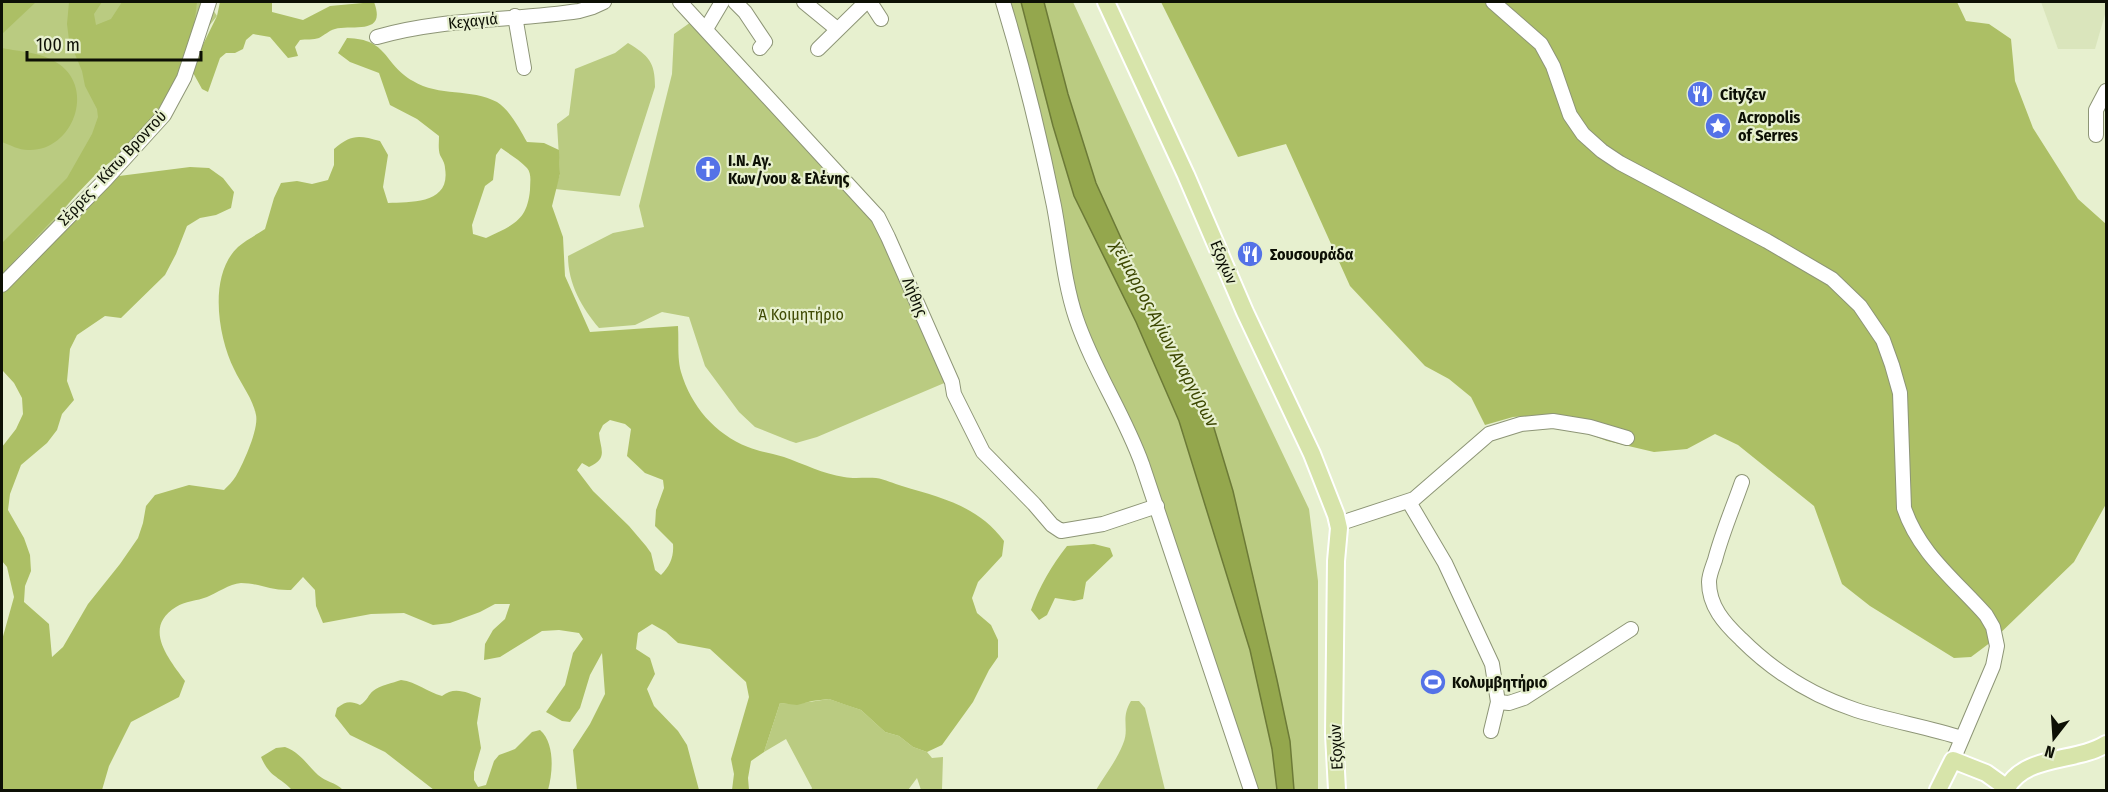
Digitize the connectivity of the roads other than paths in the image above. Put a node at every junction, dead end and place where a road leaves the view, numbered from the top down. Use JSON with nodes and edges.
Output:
{"nodes":[{"id":1,"x":209,"y":2,"type":"edge"},
{"id":2,"x":604,"y":2,"type":"edge"},
{"id":3,"x":680,"y":2,"type":"edge"},
{"id":4,"x":722,"y":2,"type":"edge"},
{"id":5,"x":735,"y":2,"type":"edge"},
{"id":6,"x":804,"y":2,"type":"edge"},
{"id":7,"x":868,"y":2,"type":"edge"},
{"id":8,"x":1002,"y":2,"type":"edge"},
{"id":9,"x":1106,"y":2,"type":"edge"},
{"id":10,"x":1493,"y":2,"type":"edge"},
{"id":11,"x":515,"y":16,"type":"junction"},
{"id":12,"x":881,"y":19,"type":"dead end"},
{"id":13,"x":706,"y":29,"type":"junction"},
{"id":14,"x":837,"y":29,"type":"junction"},
{"id":15,"x":377,"y":37,"type":"dead end"},
{"id":16,"x":760,"y":48,"type":"dead end"},
{"id":17,"x":818,"y":49,"type":"dead end"},
{"id":18,"x":524,"y":68,"type":"dead end"},
{"id":19,"x":2106,"y":90,"type":"edge"},
{"id":20,"x":2096,"y":135,"type":"dead end"},
{"id":21,"x":2,"y":285,"type":"edge"},
{"id":22,"x":1627,"y":438,"type":"dead end"},
{"id":23,"x":1742,"y":482,"type":"dead end"},
{"id":24,"x":1409,"y":502,"type":"junction"},
{"id":25,"x":1158,"y":506,"type":"junction"},
{"id":26,"x":1338,"y":524,"type":"junction"},
{"id":27,"x":1631,"y":628,"type":"dead end"},
{"id":28,"x":1498,"y":702,"type":"junction"},
{"id":29,"x":1491,"y":731,"type":"dead end"},
{"id":30,"x":1962,"y":738,"type":"junction"},
{"id":31,"x":2106,"y":744,"type":"edge"},
{"id":32,"x":1953,"y":760,"type":"junction"},
{"id":33,"x":2007,"y":789,"type":"edge"},
{"id":34,"x":1251,"y":790,"type":"edge"},
{"id":35,"x":1337,"y":790,"type":"edge"},
{"id":36,"x":1938,"y":790,"type":"edge"}],
"edges":[{"from":1,"to":21,"type":"street","name":"Σέρρες - Κάτω Βροντού"},
{"from":2,"to":11,"type":"street","name":"Κεχαγιά"},
{"from":3,"to":13,"type":"street","name":"Λήθης"},
{"from":4,"to":13,"type":"street"},
{"from":5,"to":16,"type":"street"},
{"from":6,"to":14,"type":"street"},
{"from":7,"to":12,"type":"street"},
{"from":7,"to":14,"type":"street"},
{"from":8,"to":25,"type":"street"},
{"from":9,"to":26,"type":"main road","name":"Εξοχών"},
{"from":10,"to":30,"type":"street"},
{"from":11,"to":15,"type":"street","name":"Κεχαγιά"},
{"from":11,"to":18,"type":"street"},
{"from":13,"to":25,"type":"street","name":"Λήθης"},
{"from":14,"to":17,"type":"street"},
{"from":19,"to":20,"type":"street"},
{"from":22,"to":24,"type":"street"},
{"from":23,"to":30,"type":"street"},
{"from":24,"to":26,"type":"street"},
{"from":24,"to":28,"type":"street"},
{"from":25,"to":34,"type":"street"},
{"from":26,"to":35,"type":"main road","name":"Εξοχών"},
{"from":27,"to":28,"type":"street"},
{"from":28,"to":29,"type":"street"},
{"from":30,"to":32,"type":"street"},
{"from":31,"to":33,"type":"main road"},
{"from":32,"to":33,"type":"main road"},
{"from":32,"to":36,"type":"main road"}]}
